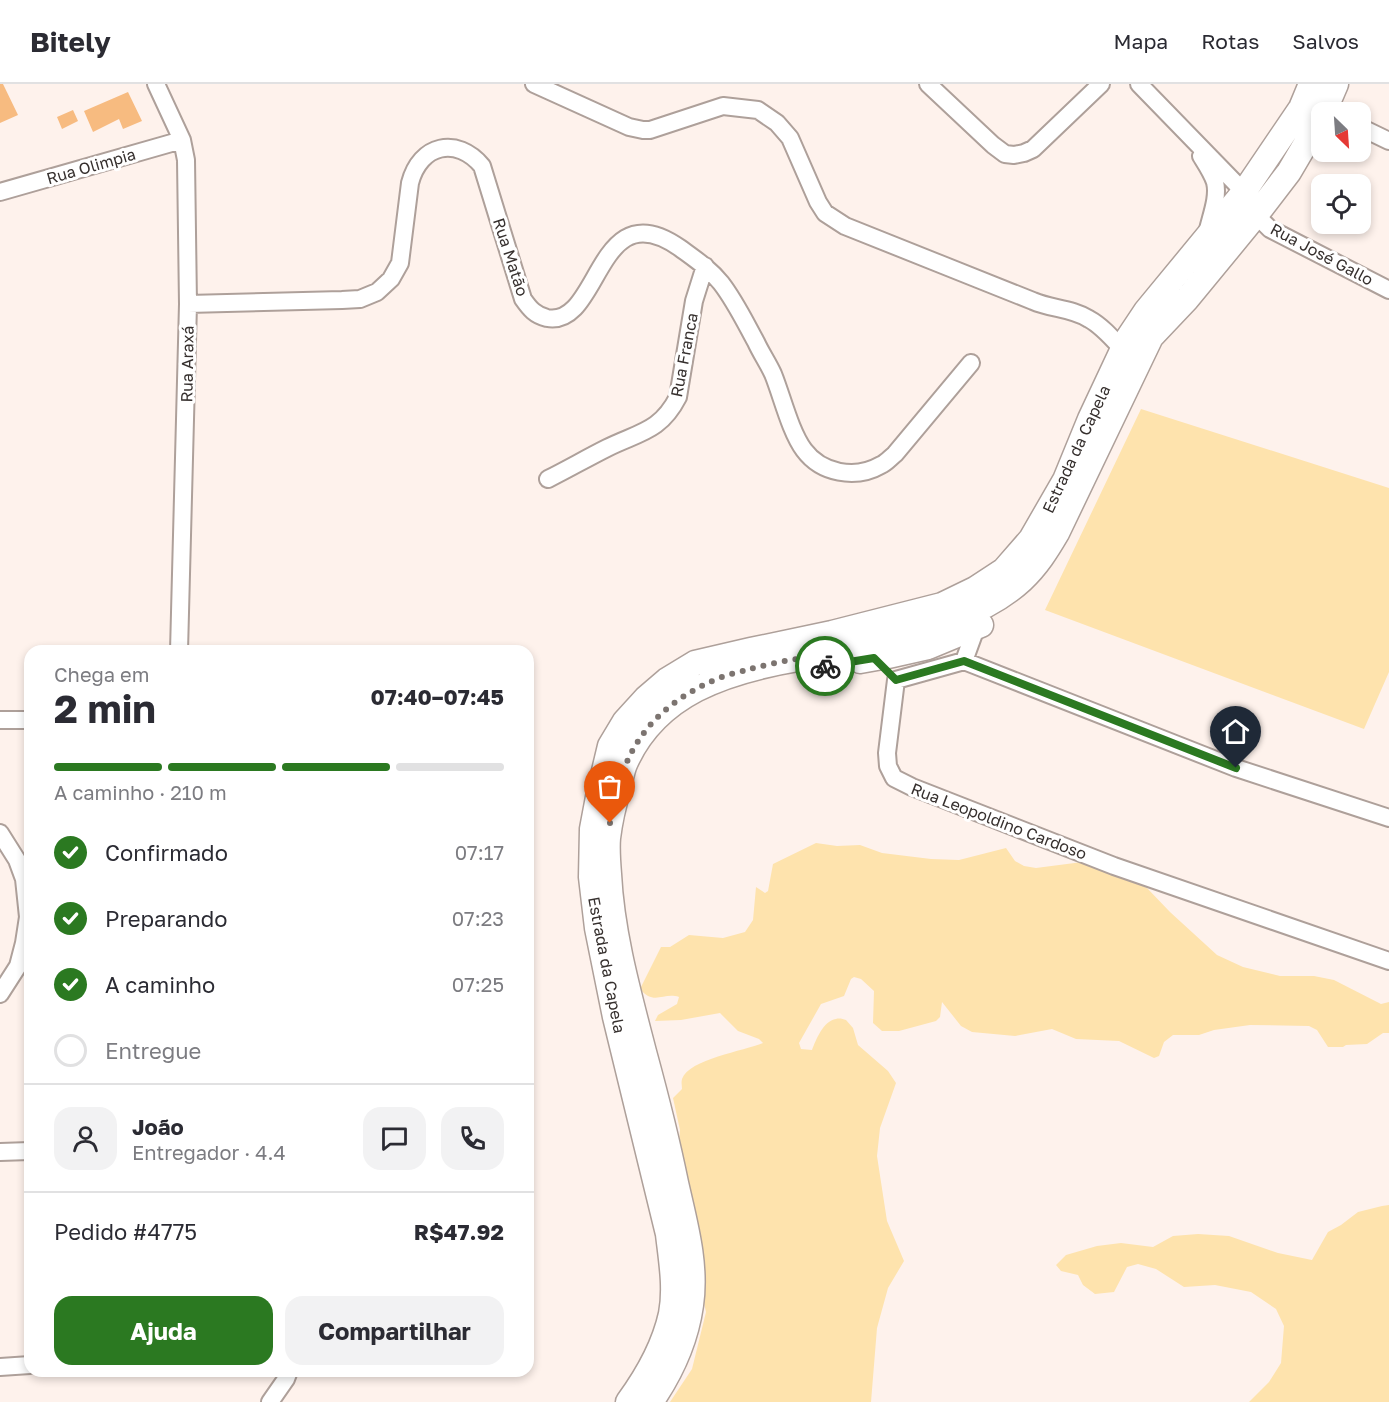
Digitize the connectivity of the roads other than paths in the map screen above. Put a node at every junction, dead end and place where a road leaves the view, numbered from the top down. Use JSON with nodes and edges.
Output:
{"nodes":[{"id":1,"x":156,"y":84,"type":"edge"},
{"id":2,"x":534,"y":84,"type":"edge"},
{"id":3,"x":928,"y":84,"type":"edge"},
{"id":4,"x":1101,"y":84,"type":"edge"},
{"id":5,"x":1139,"y":84,"type":"edge"},
{"id":6,"x":1311,"y":84,"type":"edge"},
{"id":7,"x":1336,"y":84,"type":"edge"},
{"id":8,"x":1330,"y":102,"type":"edge"},
{"id":9,"x":1182,"y":128,"type":"junction"},
{"id":10,"x":1371,"y":132,"type":"edge"},
{"id":11,"x":1311,"y":137,"type":"edge"},
{"id":12,"x":182,"y":140,"type":"junction"},
{"id":13,"x":1389,"y":141,"type":"edge"},
{"id":14,"x":0,"y":192,"type":"edge"},
{"id":15,"x":1244,"y":192,"type":"junction"},
{"id":16,"x":1256,"y":215,"type":"junction"},
{"id":17,"x":1206,"y":238,"type":"junction"},
{"id":18,"x":705,"y":266,"type":"junction"},
{"id":19,"x":1389,"y":290,"type":"edge"},
{"id":20,"x":188,"y":304,"type":"junction"},
{"id":21,"x":1123,"y":350,"type":"junction"},
{"id":22,"x":971,"y":363,"type":"dead end"},
{"id":23,"x":548,"y":479,"type":"dead end"},
{"id":24,"x":1008,"y":591,"type":"junction"},
{"id":25,"x":976,"y":628,"type":"junction"},
{"id":26,"x":179,"y":645,"type":"edge"},
{"id":27,"x":821,"y":647,"type":"junction"},
{"id":28,"x":874,"y":658,"type":"junction"},
{"id":29,"x":964,"y":661,"type":"junction"},
{"id":30,"x":896,"y":680,"type":"junction"},
{"id":31,"x":0,"y":720,"type":"edge"},
{"id":32,"x":24,"y":720,"type":"edge"},
{"id":33,"x":1389,"y":818,"type":"edge"},
{"id":34,"x":0,"y":833,"type":"edge"},
{"id":35,"x":24,"y":879,"type":"edge"},
{"id":36,"x":24,"y":943,"type":"edge"},
{"id":37,"x":1389,"y":961,"type":"edge"},
{"id":38,"x":0,"y":994,"type":"edge"},
{"id":39,"x":24,"y":1151,"type":"edge"},
{"id":40,"x":0,"y":1152,"type":"edge"},
{"id":41,"x":24,"y":1365,"type":"edge"},
{"id":42,"x":0,"y":1367,"type":"edge"},
{"id":43,"x":287,"y":1377,"type":"edge"},
{"id":44,"x":270,"y":1402,"type":"edge"},
{"id":45,"x":628,"y":1402,"type":"edge"},
{"id":46,"x":651,"y":1402,"type":"edge"}],
"edges":[{"from":1,"to":12,"type":"street","name":"Rua Araxá"},
{"from":2,"to":21,"type":"street"},
{"from":3,"to":4,"type":"street"},
{"from":5,"to":9,"type":"street"},
{"from":6,"to":15,"type":"main road","name":"Estrada da Capela"},
{"from":7,"to":8,"type":"main road","name":"Estrada da Capela"},
{"from":9,"to":15,"type":"street"},
{"from":9,"to":17,"type":"street"},
{"from":10,"to":13,"type":"street"},
{"from":11,"to":16,"type":"main road","name":"Estrada da Capela"},
{"from":12,"to":14,"type":"street","name":"Rua Olimpia"},
{"from":12,"to":20,"type":"street","name":"Rua Araxá"},
{"from":15,"to":17,"type":"main road","name":"Estrada da Capela"},
{"from":16,"to":19,"type":"street","name":"Rua José Gallo"},
{"from":16,"to":24,"type":"main road","name":"Estrada da Capela"},
{"from":17,"to":21,"type":"main road","name":"Estrada da Capela"},
{"from":18,"to":20,"type":"street","name":"Rua Matão"},
{"from":18,"to":22,"type":"street","name":"Rua Matão"},
{"from":18,"to":23,"type":"street","name":"Rua Franca"},
{"from":20,"to":26,"type":"street","name":"Rua Araxá"},
{"from":21,"to":27,"type":"main road","name":"Estrada da Capela"},
{"from":24,"to":25,"type":"main road"},
{"from":24,"to":27,"type":"main road","name":"Estrada da Capela"},
{"from":25,"to":28,"type":"main road"},
{"from":25,"to":29,"type":"street"},
{"from":27,"to":28,"type":"main road"},
{"from":27,"to":45,"type":"main road","name":"Estrada da Capela"},
{"from":27,"to":46,"type":"main road","name":"Estrada da Capela"},
{"from":28,"to":30,"type":"street"},
{"from":29,"to":30,"type":"street"},
{"from":29,"to":33,"type":"street"},
{"from":30,"to":37,"type":"street","name":"Rua Leopoldino Cardoso"},
{"from":31,"to":32,"type":"street"},
{"from":34,"to":35,"type":"street"},
{"from":36,"to":38,"type":"street"},
{"from":39,"to":40,"type":"street"},
{"from":41,"to":42,"type":"street"},
{"from":43,"to":44,"type":"street"}]}
